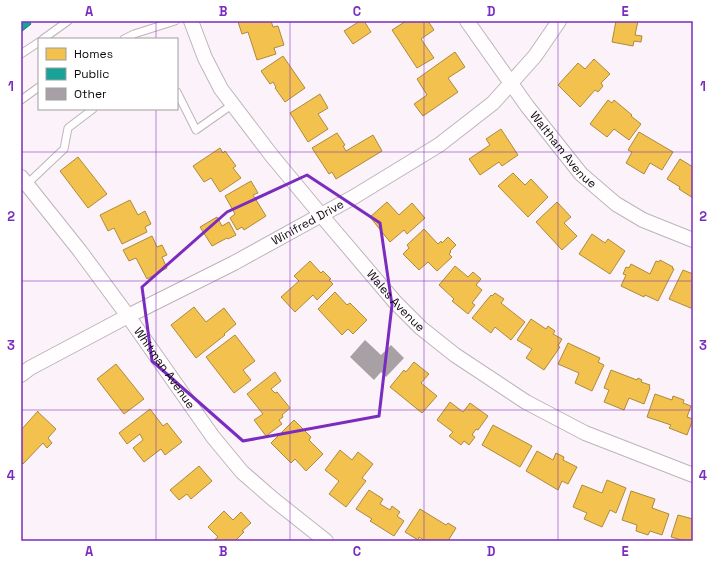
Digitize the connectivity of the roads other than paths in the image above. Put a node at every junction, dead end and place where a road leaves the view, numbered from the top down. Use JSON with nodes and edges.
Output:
{"nodes":[{"id":1,"x":68,"y":21,"type":"edge"},
{"id":2,"x":175,"y":21,"type":"edge"},
{"id":3,"x":191,"y":21,"type":"edge"},
{"id":4,"x":466,"y":21,"type":"edge"},
{"id":5,"x":559,"y":21,"type":"edge"},
{"id":6,"x":161,"y":23,"type":"edge"},
{"id":7,"x":44,"y":38,"type":"edge"},
{"id":8,"x":126,"y":38,"type":"edge"},
{"id":9,"x":38,"y":43,"type":"edge"},
{"id":10,"x":21,"y":54,"type":"edge"},
{"id":11,"x":511,"y":83,"type":"junction"},
{"id":12,"x":38,"y":88,"type":"edge"},
{"id":13,"x":178,"y":94,"type":"edge"},
{"id":14,"x":21,"y":100,"type":"edge"},
{"id":15,"x":233,"y":104,"type":"junction"},
{"id":16,"x":92,"y":110,"type":"edge"},
{"id":17,"x":24,"y":180,"type":"edge"},
{"id":18,"x":321,"y":215,"type":"junction"},
{"id":19,"x":693,"y":240,"type":"edge"},
{"id":20,"x":128,"y":316,"type":"junction"},
{"id":21,"x":21,"y":375,"type":"edge"},
{"id":22,"x":693,"y":475,"type":"edge"},
{"id":23,"x":326,"y":541,"type":"edge"}],
"edges":[{"from":1,"to":7,"type":"lane"},
{"from":2,"to":6,"type":"lane"},
{"from":3,"to":15,"type":"street","name":"Wales Avenue"},
{"from":4,"to":11,"type":"street","name":"Waltham Avenue"},
{"from":5,"to":11,"type":"street","name":"Winifred Drive"},
{"from":6,"to":8,"type":"lane"},
{"from":9,"to":10,"type":"lane"},
{"from":11,"to":18,"type":"street","name":"Winifred Drive"},
{"from":11,"to":19,"type":"street","name":"Waltham Avenue"},
{"from":12,"to":14,"type":"lane"},
{"from":13,"to":15,"type":"lane"},
{"from":15,"to":18,"type":"street","name":"Wales Avenue"},
{"from":16,"to":17,"type":"lane"},
{"from":17,"to":20,"type":"street","name":"Whitman Avenue"},
{"from":18,"to":20,"type":"street","name":"Winifred Drive"},
{"from":18,"to":22,"type":"street","name":"Wales Avenue"},
{"from":20,"to":21,"type":"street","name":"Winifred Drive"},
{"from":20,"to":23,"type":"street","name":"Whitman Avenue"}]}
